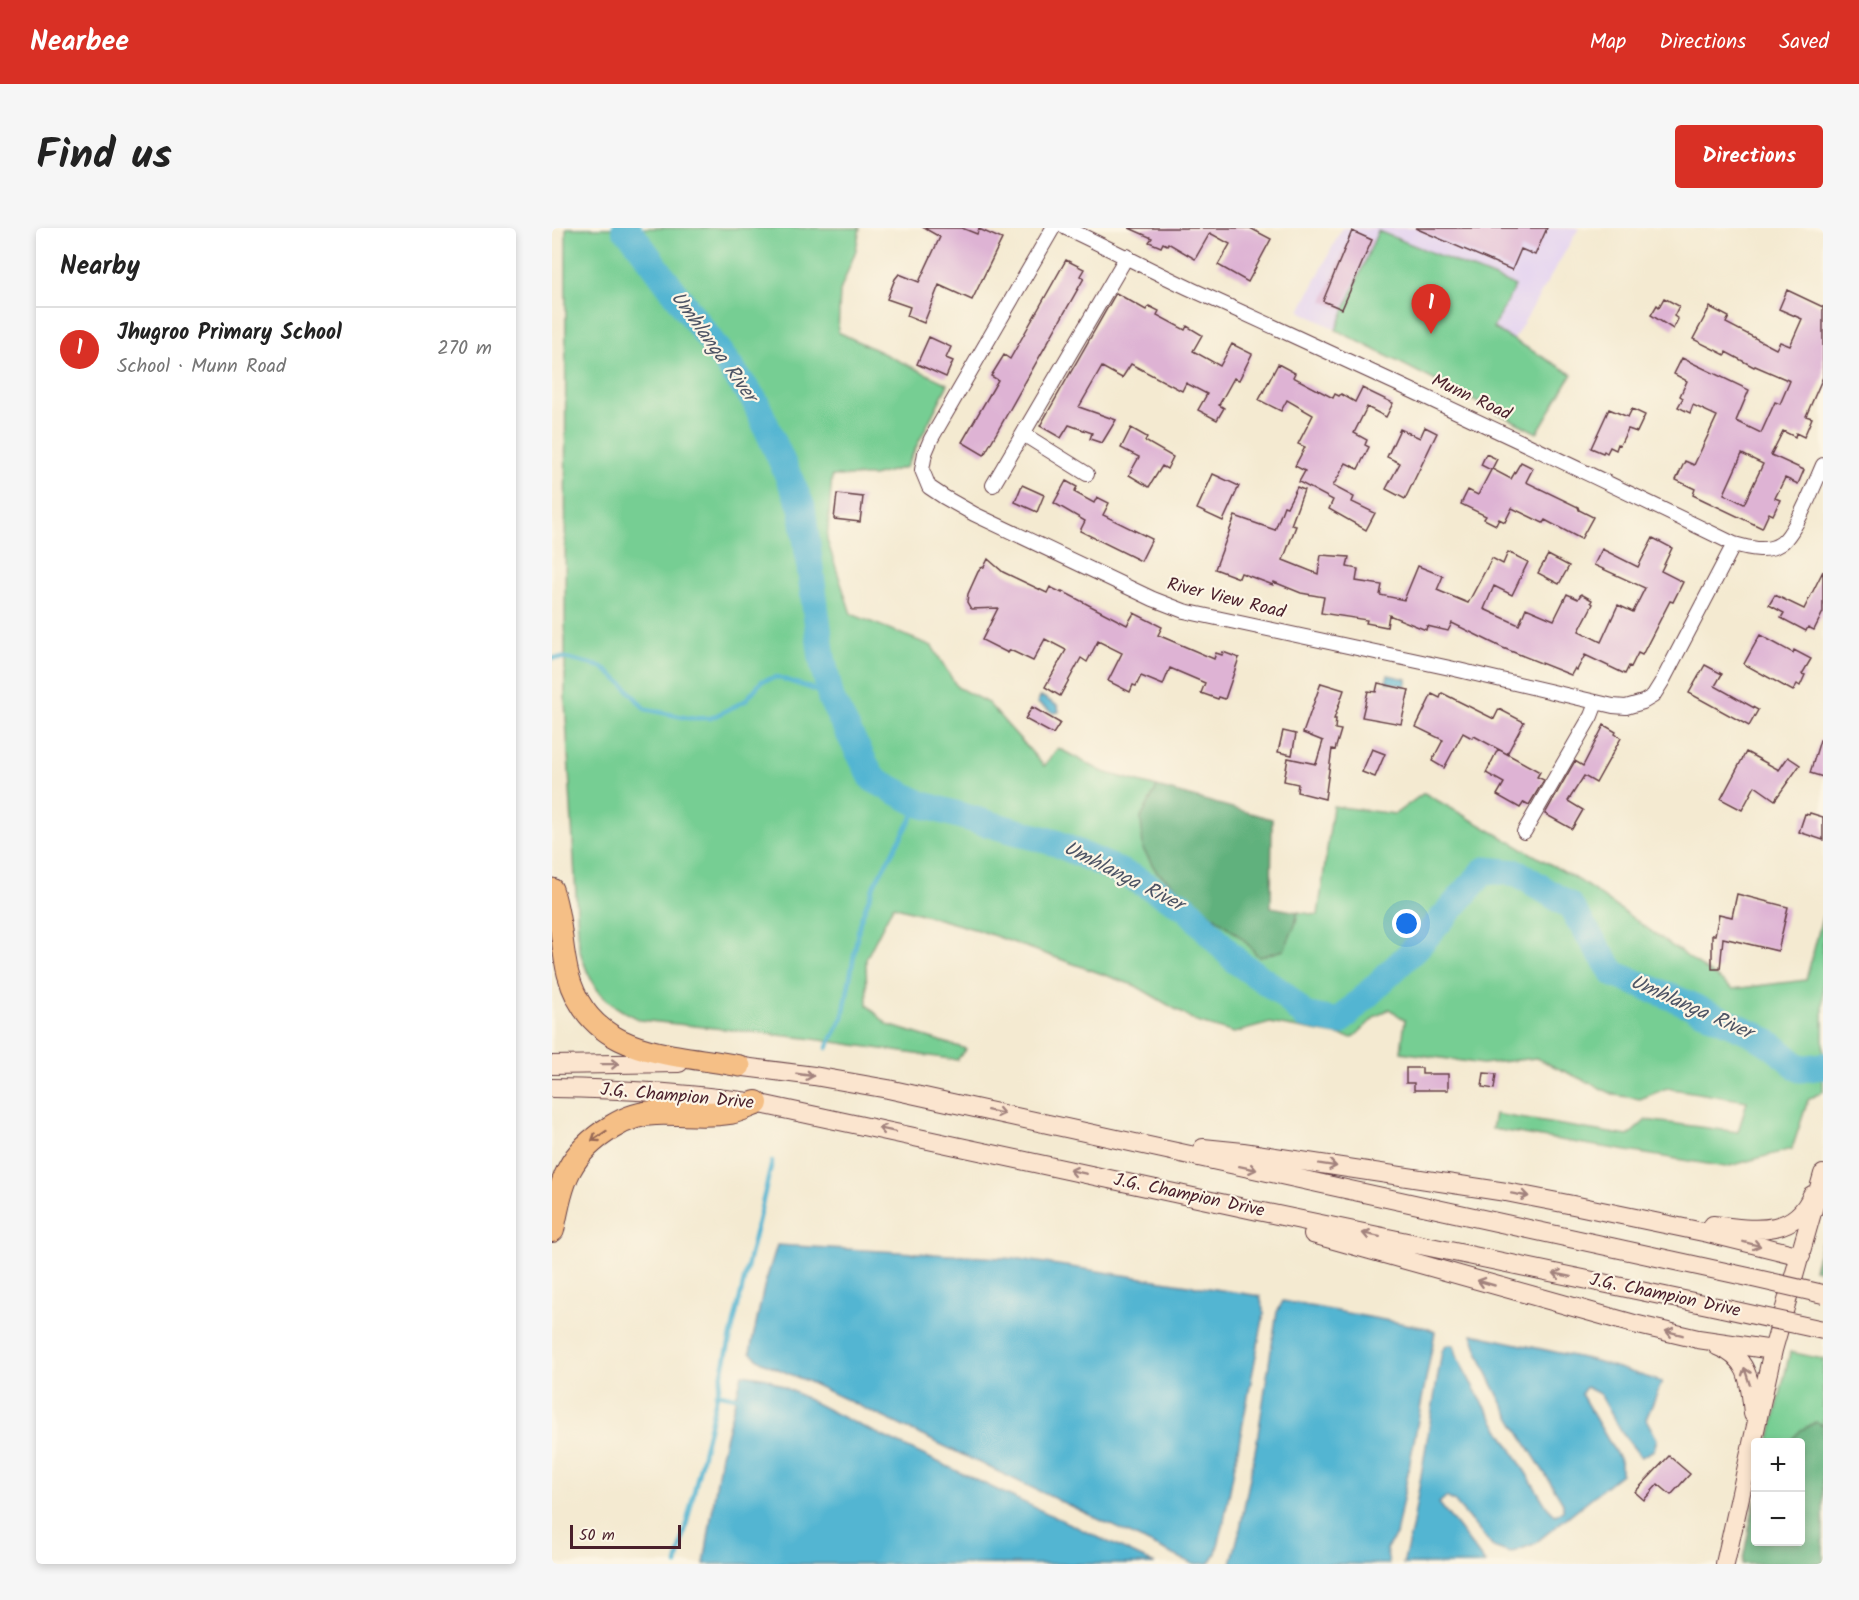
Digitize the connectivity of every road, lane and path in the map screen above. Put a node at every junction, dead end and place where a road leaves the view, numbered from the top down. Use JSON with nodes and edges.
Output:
{"nodes":[{"id":1,"x":1053,"y":228,"type":"edge"},
{"id":2,"x":1066,"y":228,"type":"edge"},
{"id":3,"x":1127,"y":256,"type":"junction"},
{"id":4,"x":1023,"y":434,"type":"junction"},
{"id":5,"x":1823,"y":465,"type":"edge"},
{"id":6,"x":1087,"y":474,"type":"dead end"},
{"id":7,"x":993,"y":485,"type":"dead end"},
{"id":8,"x":1734,"y":544,"type":"junction"},
{"id":9,"x":1596,"y":703,"type":"junction"},
{"id":10,"x":1524,"y":832,"type":"dead end"},
{"id":11,"x":552,"y":889,"type":"edge"},
{"id":12,"x":552,"y":1065,"type":"edge"},
{"id":13,"x":740,"y":1066,"type":"junction"},
{"id":14,"x":552,"y":1088,"type":"edge"},
{"id":15,"x":756,"y":1103,"type":"junction"},
{"id":16,"x":1165,"y":1149,"type":"junction"},
{"id":17,"x":1823,"y":1167,"type":"edge"},
{"id":18,"x":1823,"y":1174,"type":"edge"},
{"id":19,"x":1258,"y":1211,"type":"junction"},
{"id":20,"x":1663,"y":1224,"type":"junction"},
{"id":21,"x":552,"y":1230,"type":"edge"},
{"id":22,"x":1801,"y":1256,"type":"junction"},
{"id":23,"x":1823,"y":1294,"type":"edge"},
{"id":24,"x":1823,"y":1330,"type":"edge"},
{"id":25,"x":1698,"y":1339,"type":"junction"},
{"id":26,"x":1773,"y":1350,"type":"junction"},
{"id":27,"x":1754,"y":1434,"type":"junction"},
{"id":28,"x":1725,"y":1564,"type":"edge"}],
"edges":[{"from":1,"to":9,"type":"street","name":"River View Road"},
{"from":2,"to":3,"type":"street","name":"Munn Road"},
{"from":3,"to":4,"type":"street"},
{"from":3,"to":8,"type":"street","name":"Munn Road"},
{"from":4,"to":6,"type":"street"},
{"from":4,"to":7,"type":"street"},
{"from":5,"to":8,"type":"street","name":"Munn Road"},
{"from":8,"to":9,"type":"street","name":"River View Road"},
{"from":9,"to":10,"type":"street"},
{"from":11,"to":13,"type":"main road"},
{"from":12,"to":13,"type":"street","name":"J.G. Champion Drive","one_way":true},
{"from":13,"to":16,"type":"street","name":"J.G. Champion Drive","one_way":true},
{"from":14,"to":15,"type":"street","name":"J.G. Champion Drive"},
{"from":19,"to":15,"type":"street","name":"J.G. Champion Drive","one_way":true},
{"from":15,"to":21,"type":"highway","one_way":true},
{"from":16,"to":20,"type":"street","one_way":true},
{"from":16,"to":23,"type":"street","name":"J.G. Champion Drive","one_way":true,"bridge":true},
{"from":17,"to":20,"type":"street"},
{"from":18,"to":22,"type":"street"},
{"from":24,"to":19,"type":"street","name":"J.G. Champion Drive","one_way":true,"bridge":true},
{"from":25,"to":19,"type":"street","one_way":true},
{"from":20,"to":22,"type":"street","one_way":true},
{"from":22,"to":26,"type":"street"},
{"from":25,"to":26,"type":"street"},
{"from":27,"to":25,"type":"street","one_way":true},
{"from":26,"to":27,"type":"street"},
{"from":27,"to":28,"type":"street"}]}
